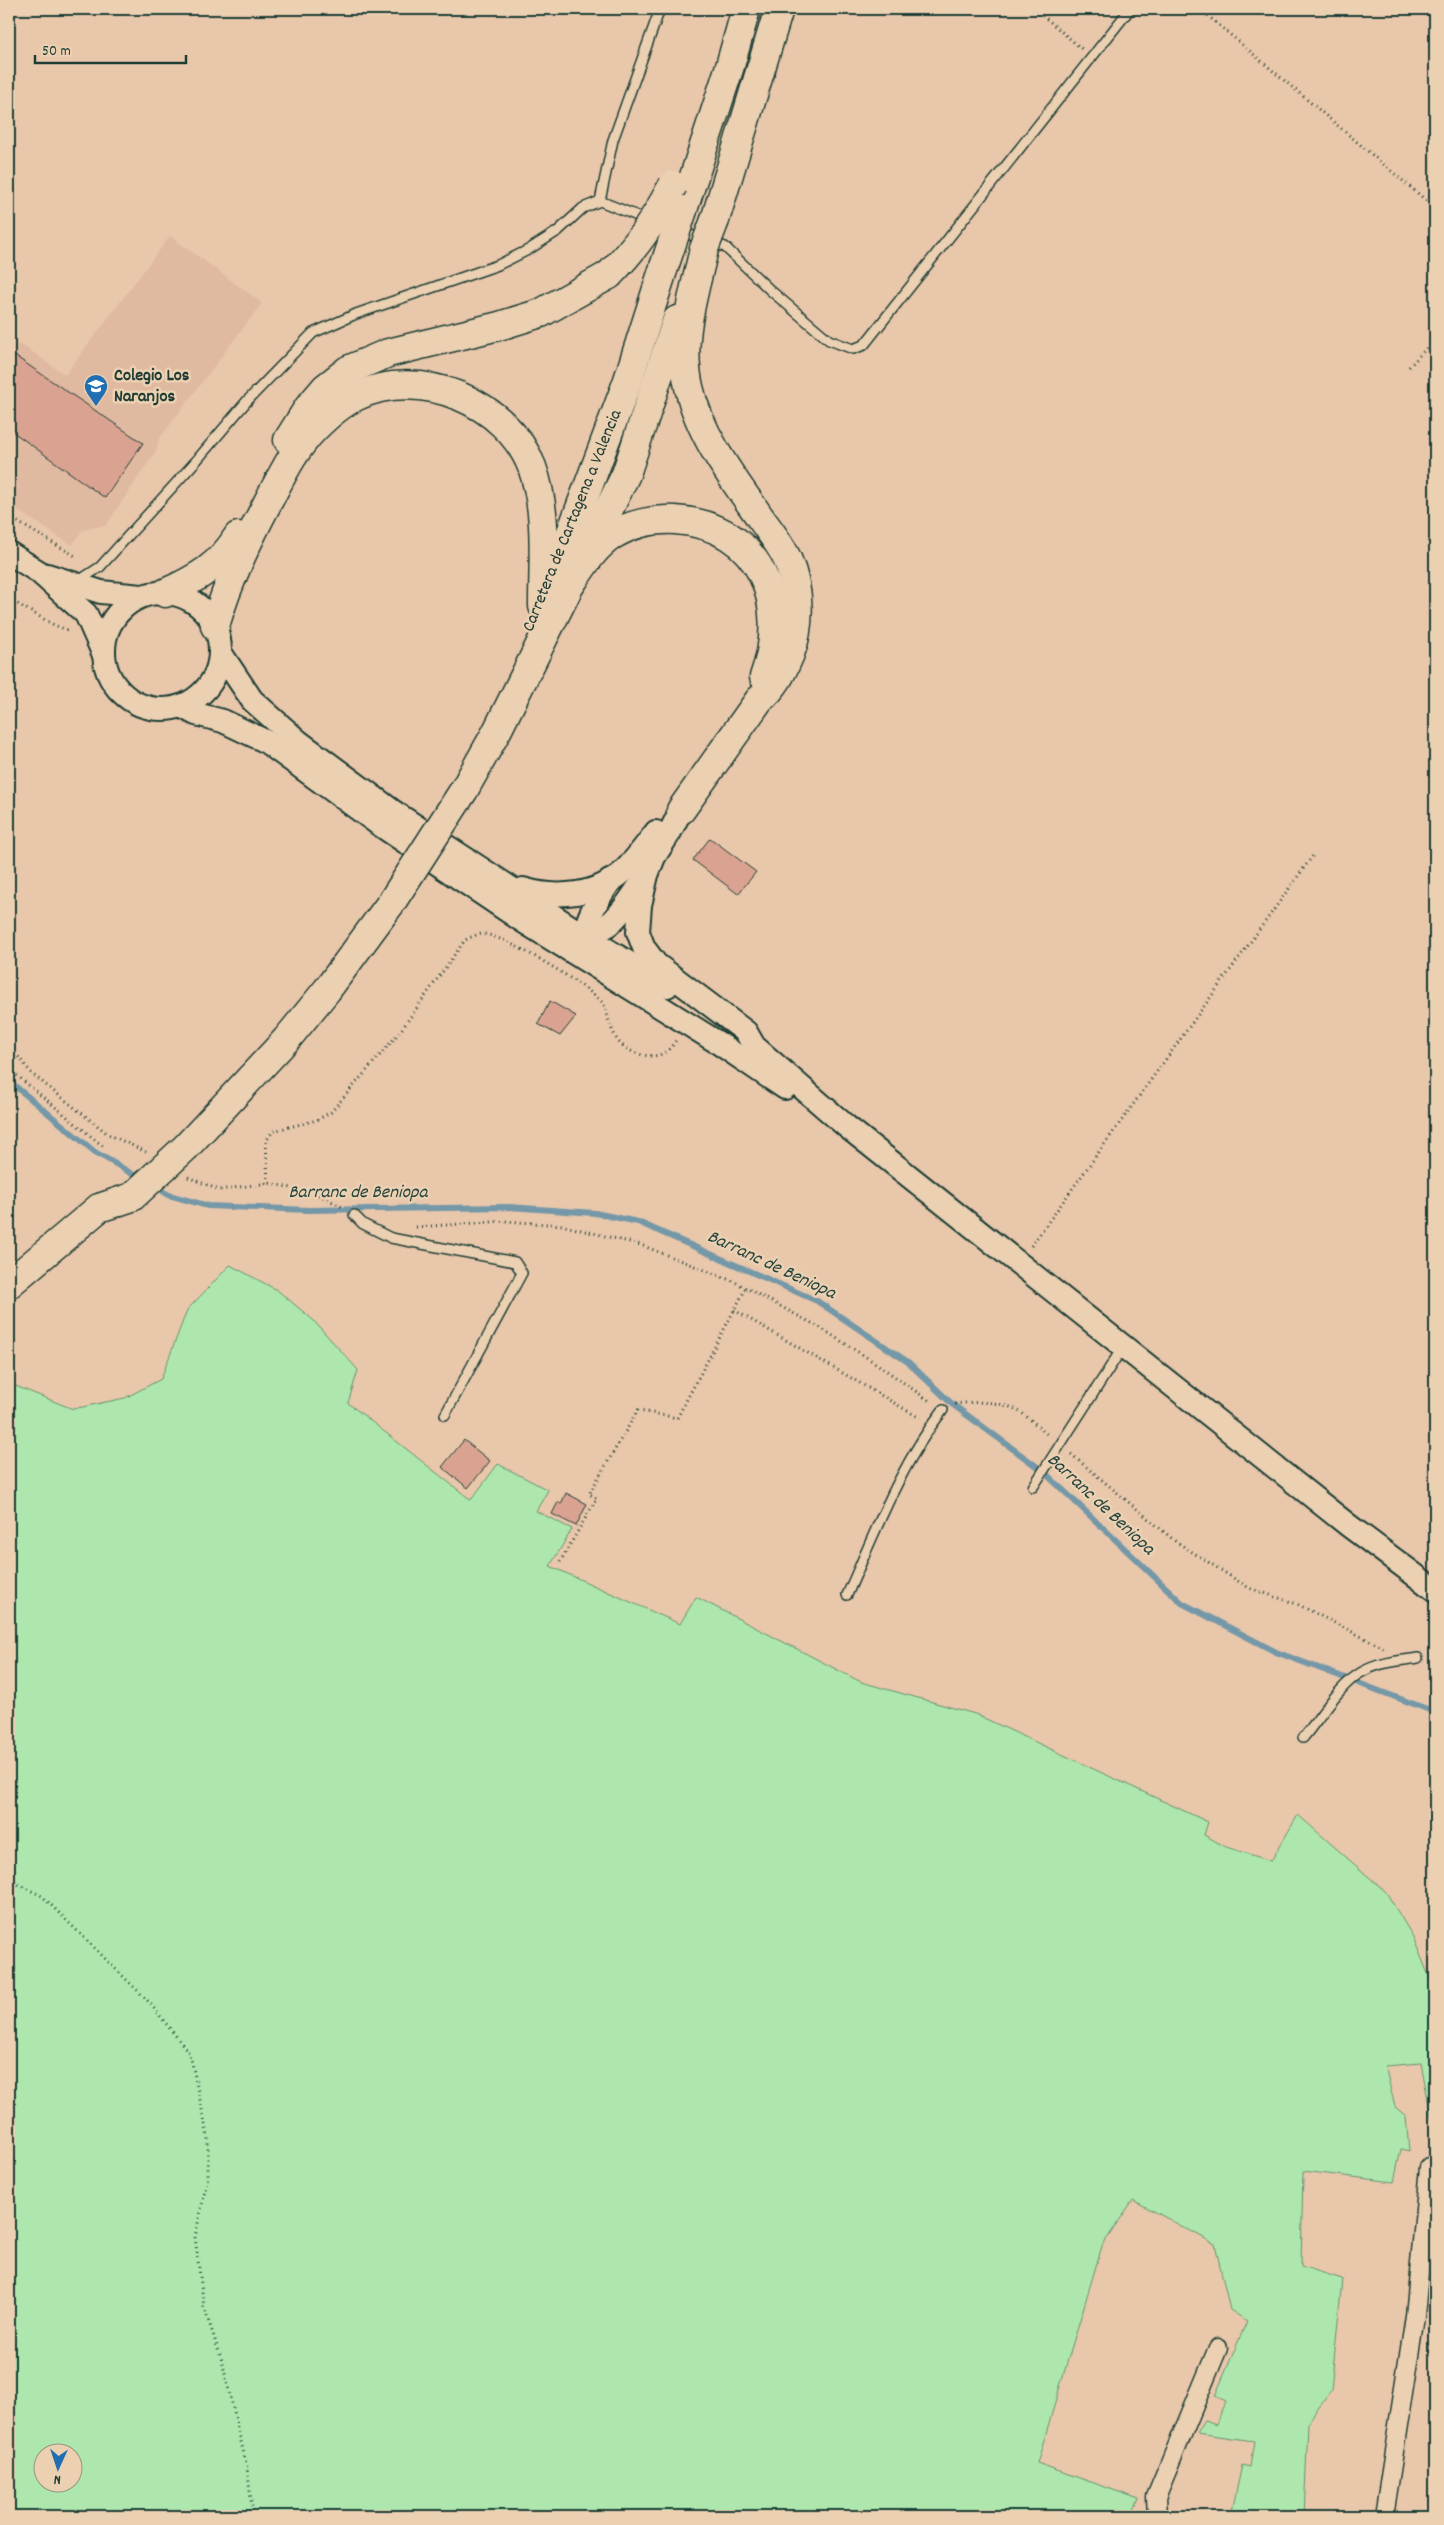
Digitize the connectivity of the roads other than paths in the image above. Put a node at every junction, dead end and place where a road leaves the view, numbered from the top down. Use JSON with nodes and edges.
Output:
{"nodes":[{"id":1,"x":660,"y":9,"type":"edge"},
{"id":2,"x":729,"y":9,"type":"edge"},
{"id":3,"x":746,"y":9,"type":"edge"},
{"id":4,"x":779,"y":9,"type":"edge"},
{"id":5,"x":1130,"y":9,"type":"edge"},
{"id":6,"x":600,"y":201,"type":"junction"},
{"id":7,"x":704,"y":248,"type":"junction"},
{"id":8,"x":9,"y":553,"type":"edge"},
{"id":9,"x":579,"y":571,"type":"junction"},
{"id":10,"x":39,"y":572,"type":"junction"},
{"id":11,"x":74,"y":584,"type":"junction"},
{"id":12,"x":153,"y":594,"type":"junction"},
{"id":13,"x":543,"y":606,"type":"junction"},
{"id":14,"x":218,"y":639,"type":"junction"},
{"id":15,"x":104,"y":656,"type":"junction"},
{"id":16,"x":759,"y":700,"type":"junction"},
{"id":17,"x":181,"y":706,"type":"junction"},
{"id":18,"x":285,"y":756,"type":"junction"},
{"id":19,"x":457,"y":786,"type":"junction"},
{"id":20,"x":681,"y":810,"type":"junction"},
{"id":21,"x":647,"y":875,"type":"junction"},
{"id":22,"x":610,"y":881,"type":"junction"},
{"id":23,"x":504,"y":883,"type":"junction"},
{"id":24,"x":586,"y":937,"type":"junction"},
{"id":25,"x":720,"y":1044,"type":"junction"},
{"id":26,"x":754,"y":1046,"type":"junction"},
{"id":27,"x":846,"y":1126,"type":"junction"},
{"id":28,"x":354,"y":1215,"type":"road end"},
{"id":29,"x":9,"y":1284,"type":"edge"},
{"id":30,"x":1124,"y":1346,"type":"junction"},
{"id":31,"x":943,"y":1410,"type":"road end"},
{"id":32,"x":445,"y":1415,"type":"dead end"},
{"id":33,"x":1032,"y":1487,"type":"dead end"},
{"id":34,"x":1435,"y":1590,"type":"edge"},
{"id":35,"x":846,"y":1596,"type":"dead end"},
{"id":36,"x":1418,"y":1658,"type":"road end"},
{"id":37,"x":1303,"y":1738,"type":"dead end"},
{"id":38,"x":1429,"y":2167,"type":"dead end"},
{"id":39,"x":1218,"y":2348,"type":"dead end"},
{"id":40,"x":1157,"y":2516,"type":"edge"},
{"id":41,"x":1384,"y":2516,"type":"edge"}],
"edges":[{"from":1,"to":6,"type":"lane"},
{"from":2,"to":12,"type":"highway","bridge":true},
{"from":3,"to":13,"type":"highway","name":"Carretera de Cartagena a Valencia","bridge":true},
{"from":4,"to":7,"type":"highway","bridge":true},
{"from":5,"to":6,"type":"lane"},
{"from":6,"to":11,"type":"lane"},
{"from":7,"to":9,"type":"highway"},
{"from":7,"to":16,"type":"highway"},
{"from":8,"to":10,"type":"street"},
{"from":9,"to":16,"type":"highway"},
{"from":9,"to":19,"type":"highway"},
{"from":10,"to":11,"type":"street"},
{"from":10,"to":15,"type":"street"},
{"from":11,"to":12,"type":"street"},
{"from":12,"to":14,"type":"street"},
{"from":12,"to":15,"type":"street"},
{"from":13,"to":14,"type":"highway"},
{"from":13,"to":19,"type":"highway","name":"Carretera de Cartagena a Valencia"},
{"from":14,"to":17,"type":"street"},
{"from":14,"to":23,"type":"street"},
{"from":15,"to":17,"type":"street"},
{"from":16,"to":20,"type":"highway"},
{"from":17,"to":18,"type":"street"},
{"from":18,"to":24,"type":"street"},
{"from":18,"to":25,"type":"street"},
{"from":19,"to":29,"type":"highway","name":"Carretera de Cartagena a Valencia","bridge":true},
{"from":20,"to":21,"type":"street"},
{"from":20,"to":22,"type":"street"},
{"from":21,"to":24,"type":"street"},
{"from":21,"to":26,"type":"street"},
{"from":22,"to":23,"type":"street"},
{"from":22,"to":24,"type":"street"},
{"from":23,"to":24,"type":"street"},
{"from":24,"to":25,"type":"street"},
{"from":24,"to":26,"type":"street"},
{"from":25,"to":27,"type":"street"},
{"from":26,"to":27,"type":"street"},
{"from":27,"to":30,"type":"street"},
{"from":28,"to":32,"type":"lane"},
{"from":30,"to":33,"type":"lane"},
{"from":30,"to":34,"type":"street"},
{"from":31,"to":35,"type":"lane"},
{"from":36,"to":37,"type":"lane"},
{"from":38,"to":41,"type":"street"},
{"from":39,"to":40,"type":"street"}]}
